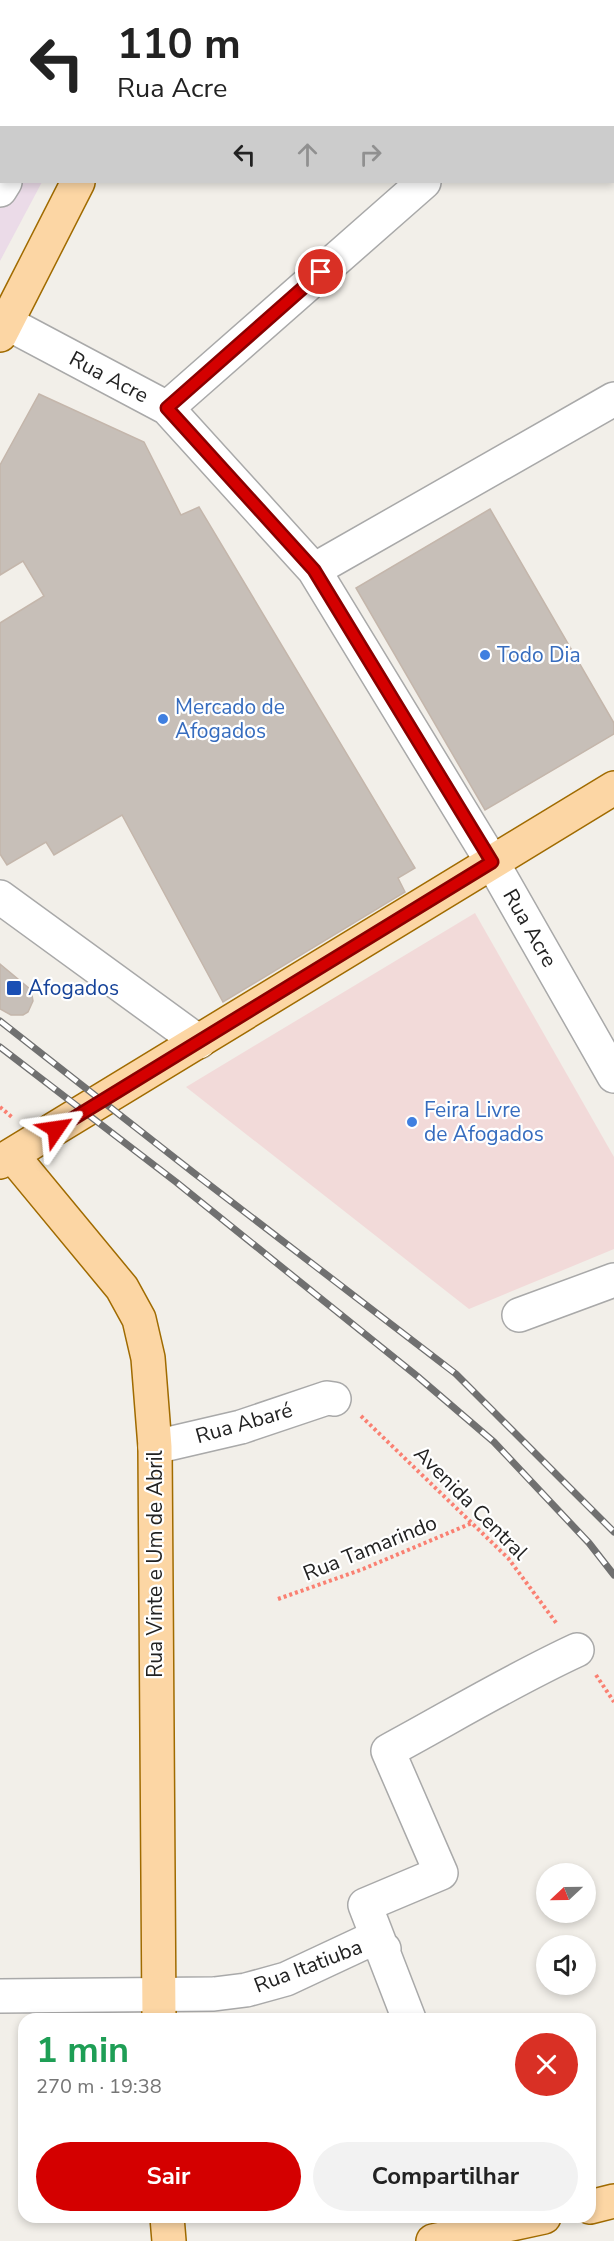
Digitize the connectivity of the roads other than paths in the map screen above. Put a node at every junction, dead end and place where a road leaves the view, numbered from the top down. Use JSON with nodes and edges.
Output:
{"nodes":[{"id":1,"x":77,"y":183,"type":"edge"},
{"id":2,"x":423,"y":183,"type":"edge"},
{"id":3,"x":4,"y":329,"type":"edge"},
{"id":4,"x":614,"y":399,"type":"edge"},
{"id":5,"x":167,"y":408,"type":"junction"},
{"id":6,"x":314,"y":570,"type":"junction"},
{"id":7,"x":614,"y":788,"type":"edge"},
{"id":8,"x":492,"y":862,"type":"junction"},
{"id":9,"x":0,"y":897,"type":"edge"},
{"id":10,"x":199,"y":1042,"type":"junction"},
{"id":11,"x":614,"y":1076,"type":"edge"},
{"id":12,"x":4,"y":1154,"type":"edge"},
{"id":13,"x":614,"y":1280,"type":"edge"},
{"id":14,"x":519,"y":1315,"type":"dead end"},
{"id":15,"x":333,"y":1399,"type":"road end"},
{"id":16,"x":155,"y":1447,"type":"junction"},
{"id":17,"x":577,"y":1650,"type":"road end"},
{"id":18,"x":384,"y":1949,"type":"junction"},
{"id":19,"x":0,"y":1996,"type":"edge"},
{"id":20,"x":159,"y":2007,"type":"edge"},
{"id":21,"x":407,"y":2013,"type":"edge"},
{"id":22,"x":614,"y":2201,"type":"edge"},
{"id":23,"x":596,"y":2206,"type":"edge"},
{"id":24,"x":168,"y":2223,"type":"edge"},
{"id":25,"x":510,"y":2223,"type":"edge"},
{"id":26,"x":471,"y":2230,"type":"edge"},
{"id":27,"x":169,"y":2241,"type":"edge"},
{"id":28,"x":433,"y":2241,"type":"edge"}],
"edges":[{"from":1,"to":3,"type":"main road"},
{"from":2,"to":5,"type":"street"},
{"from":3,"to":5,"type":"street","name":"Rua Acre"},
{"from":4,"to":6,"type":"street"},
{"from":5,"to":6,"type":"street","name":"Rua Acre"},
{"from":6,"to":8,"type":"street","name":"Rua Acre"},
{"from":7,"to":8,"type":"main road"},
{"from":8,"to":10,"type":"main road"},
{"from":8,"to":11,"type":"street","name":"Rua Acre"},
{"from":9,"to":10,"type":"street"},
{"from":10,"to":12,"type":"main road"},
{"from":12,"to":16,"type":"main road","name":"Rua Vinte e Um de Abril"},
{"from":13,"to":14,"type":"street"},
{"from":15,"to":16,"type":"street","name":"Rua Abaré"},
{"from":16,"to":20,"type":"main road","name":"Rua Vinte e Um de Abril"},
{"from":17,"to":18,"type":"street"},
{"from":18,"to":20,"type":"street","name":"Rua Itatiuba"},
{"from":18,"to":21,"type":"street"},
{"from":19,"to":20,"type":"street","name":"Rua Itatiuba"},
{"from":22,"to":23,"type":"main road"},
{"from":24,"to":27,"type":"main road"},
{"from":25,"to":26,"type":"main road"},
{"from":26,"to":28,"type":"main road"}]}
